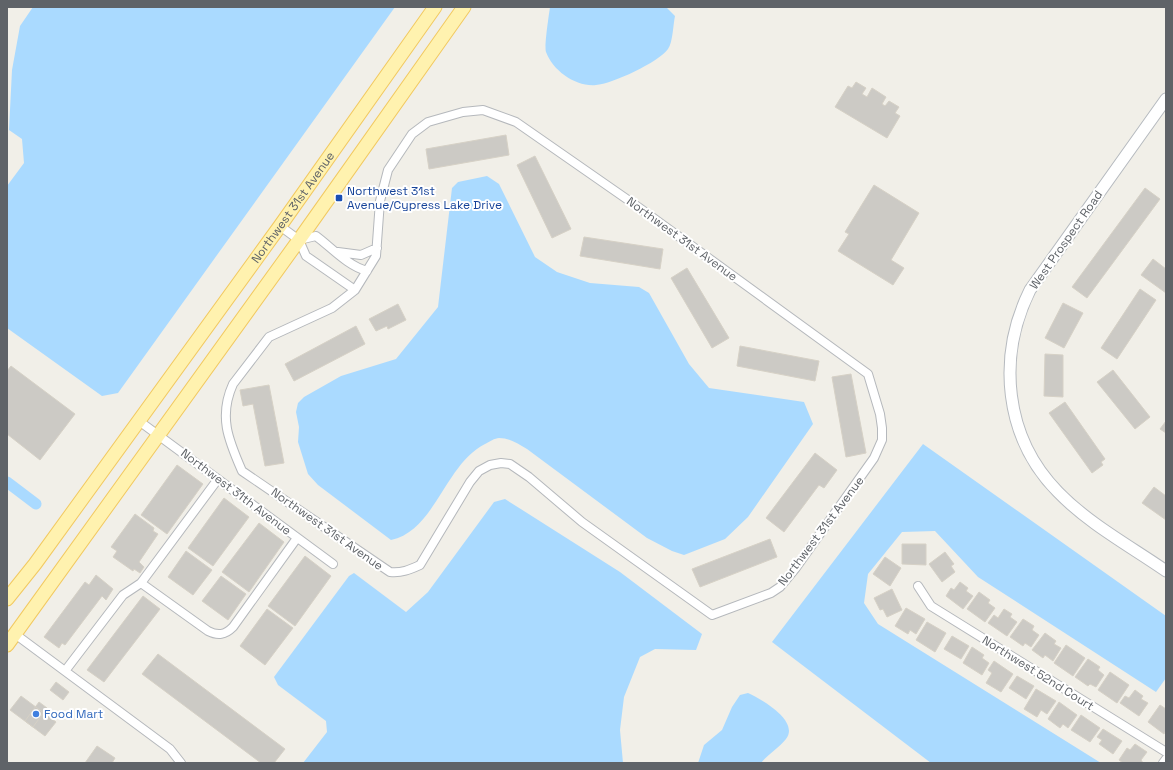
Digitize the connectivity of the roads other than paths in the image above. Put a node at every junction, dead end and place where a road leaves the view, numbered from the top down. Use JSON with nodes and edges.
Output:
{"nodes":[{"id":1,"x":435,"y":7,"type":"edge"},
{"id":2,"x":464,"y":7,"type":"edge"},
{"id":3,"x":1166,"y":99,"type":"edge"},
{"id":4,"x":280,"y":226,"type":"junction"},
{"id":5,"x":299,"y":240,"type":"junction"},
{"id":6,"x":377,"y":248,"type":"junction"},
{"id":7,"x":336,"y":251,"type":"junction"},
{"id":8,"x":367,"y":271,"type":"junction"},
{"id":9,"x":355,"y":290,"type":"junction"},
{"id":10,"x":139,"y":420,"type":"junction"},
{"id":11,"x":160,"y":434,"type":"junction"},
{"id":12,"x":218,"y":479,"type":"junction"},
{"id":13,"x":297,"y":538,"type":"junction"},
{"id":14,"x":333,"y":564,"type":"dead end"},
{"id":15,"x":1166,"y":571,"type":"edge"},
{"id":16,"x":141,"y":583,"type":"junction"},
{"id":17,"x":918,"y":586,"type":"dead end"},
{"id":18,"x":7,"y":599,"type":"edge"},
{"id":19,"x":15,"y":634,"type":"junction"},
{"id":20,"x":7,"y":645,"type":"edge"},
{"id":21,"x":65,"y":671,"type":"junction"},
{"id":22,"x":1166,"y":752,"type":"edge"},
{"id":23,"x":1166,"y":758,"type":"edge"},
{"id":24,"x":181,"y":763,"type":"edge"},
{"id":25,"x":1163,"y":763,"type":"edge"}],
"edges":[{"from":1,"to":4,"type":"main road","name":"Northwest 31st Avenue"},
{"from":2,"to":5,"type":"main road","name":"Northwest 31st Avenue"},
{"from":3,"to":15,"type":"main road","name":"West Prospect Road"},
{"from":4,"to":5,"type":"street"},
{"from":4,"to":10,"type":"main road","name":"Northwest 31st Avenue"},
{"from":5,"to":7,"type":"street"},
{"from":5,"to":9,"type":"street"},
{"from":5,"to":11,"type":"main road","name":"Northwest 31st Avenue"},
{"from":6,"to":7,"type":"street"},
{"from":6,"to":8,"type":"street","name":"Northwest 31st Avenue"},
{"from":6,"to":9,"type":"street","name":"Northwest 31st Avenue"},
{"from":7,"to":8,"type":"street"},
{"from":8,"to":9,"type":"street","name":"Northwest 31st Avenue"},
{"from":10,"to":11,"type":"street","name":"Northwest 31th Avenue"},
{"from":10,"to":18,"type":"main road","name":"Northwest 31st Avenue"},
{"from":11,"to":12,"type":"street","name":"Northwest 31th Avenue"},
{"from":11,"to":19,"type":"main road","name":"Northwest 31st Avenue"},
{"from":12,"to":13,"type":"street","name":"Northwest 31th Avenue"},
{"from":12,"to":16,"type":"street"},
{"from":13,"to":14,"type":"street","name":"Northwest 31th Avenue"},
{"from":13,"to":16,"type":"street"},
{"from":16,"to":21,"type":"street"},
{"from":17,"to":22,"type":"street","name":"Northwest 52nd Court"},
{"from":19,"to":20,"type":"main road","name":"Northwest 31st Avenue"},
{"from":19,"to":21,"type":"street"},
{"from":21,"to":24,"type":"street"},
{"from":23,"to":25,"type":"street"}]}
